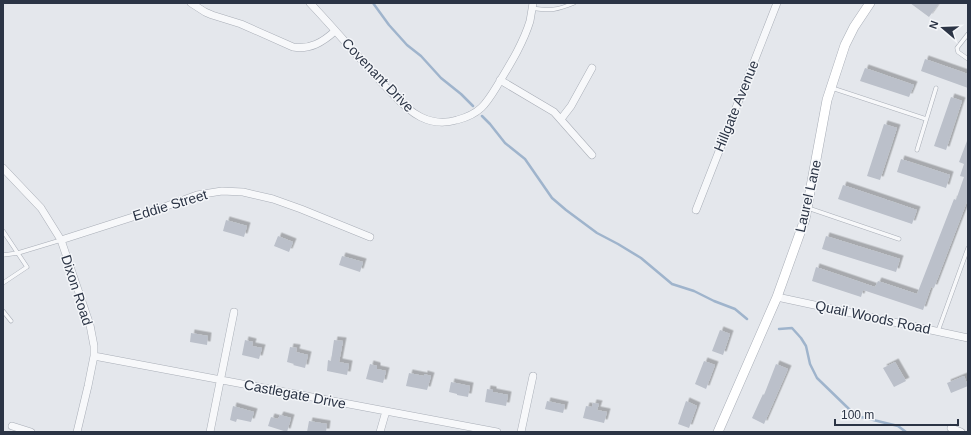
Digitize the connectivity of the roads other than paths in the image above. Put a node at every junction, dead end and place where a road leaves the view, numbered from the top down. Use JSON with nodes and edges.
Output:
{"nodes":[{"id":1,"x":191,"y":3,"type":"edge"},
{"id":2,"x":310,"y":3,"type":"edge"},
{"id":3,"x":574,"y":3,"type":"edge"},
{"id":4,"x":777,"y":3,"type":"edge"},
{"id":5,"x":870,"y":3,"type":"edge"},
{"id":6,"x":533,"y":6,"type":"edge"},
{"id":7,"x":335,"y":31,"type":"junction"},
{"id":8,"x":968,"y":34,"type":"edge"},
{"id":9,"x":968,"y":59,"type":"edge"},
{"id":10,"x":592,"y":68,"type":"dead end"},
{"id":11,"x":500,"y":80,"type":"junction"},
{"id":12,"x":831,"y":88,"type":"junction"},
{"id":13,"x":936,"y":88,"type":"dead end"},
{"id":14,"x":561,"y":119,"type":"junction"},
{"id":15,"x":926,"y":119,"type":"junction"},
{"id":16,"x":917,"y":150,"type":"dead end"},
{"id":17,"x":592,"y":155,"type":"dead end"},
{"id":18,"x":3,"y":168,"type":"edge"},
{"id":19,"x":807,"y":208,"type":"junction"},
{"id":20,"x":696,"y":210,"type":"dead end"},
{"id":21,"x":3,"y":231,"type":"edge"},
{"id":22,"x":370,"y":237,"type":"dead end"},
{"id":23,"x":899,"y":239,"type":"dead end"},
{"id":24,"x":61,"y":240,"type":"junction"},
{"id":25,"x":968,"y":248,"type":"edge"},
{"id":26,"x":18,"y":253,"type":"junction"},
{"id":27,"x":3,"y":255,"type":"edge"},
{"id":28,"x":3,"y":283,"type":"edge"},
{"id":29,"x":777,"y":297,"type":"junction"},
{"id":30,"x":3,"y":311,"type":"edge"},
{"id":31,"x":234,"y":312,"type":"dead end"},
{"id":32,"x":11,"y":321,"type":"dead end"},
{"id":33,"x":938,"y":331,"type":"junction"},
{"id":34,"x":968,"y":338,"type":"edge"},
{"id":35,"x":94,"y":356,"type":"junction"},
{"id":36,"x":532,"y":376,"type":"dead end"},
{"id":37,"x":220,"y":379,"type":"junction"},
{"id":38,"x":386,"y":411,"type":"junction"},
{"id":39,"x":12,"y":426,"type":"dead end"},
{"id":40,"x":951,"y":428,"type":"dead end"},
{"id":41,"x":31,"y":432,"type":"edge"},
{"id":42,"x":76,"y":432,"type":"edge"},
{"id":43,"x":210,"y":432,"type":"edge"},
{"id":44,"x":380,"y":432,"type":"edge"},
{"id":45,"x":497,"y":432,"type":"edge"},
{"id":46,"x":521,"y":432,"type":"edge"},
{"id":47,"x":718,"y":432,"type":"edge"},
{"id":48,"x":961,"y":432,"type":"edge"}],
"edges":[{"from":1,"to":7,"type":"street"},
{"from":2,"to":7,"type":"street","name":"Covenant Drive"},
{"from":3,"to":6,"type":"lane"},
{"from":4,"to":20,"type":"street","name":"Hillgate Avenue"},
{"from":5,"to":12,"type":"street","name":"Laurel Lane"},
{"from":6,"to":11,"type":"street","name":"Covenant Drive"},
{"from":7,"to":11,"type":"street","name":"Covenant Drive"},
{"from":8,"to":9,"type":"lane"},
{"from":10,"to":14,"type":"street"},
{"from":11,"to":14,"type":"street"},
{"from":12,"to":15,"type":"lane"},
{"from":12,"to":19,"type":"street","name":"Laurel Lane"},
{"from":13,"to":15,"type":"lane"},
{"from":14,"to":17,"type":"street"},
{"from":15,"to":16,"type":"lane"},
{"from":18,"to":24,"type":"street","name":"Dixon Road"},
{"from":19,"to":23,"type":"lane"},
{"from":19,"to":29,"type":"street","name":"Laurel Lane"},
{"from":21,"to":26,"type":"lane"},
{"from":22,"to":24,"type":"street","name":"Eddie Street"},
{"from":24,"to":26,"type":"lane"},
{"from":24,"to":35,"type":"street","name":"Dixon Road"},
{"from":25,"to":33,"type":"lane"},
{"from":26,"to":27,"type":"lane"},
{"from":26,"to":28,"type":"lane"},
{"from":29,"to":33,"type":"street","name":"Quail Woods Road"},
{"from":29,"to":47,"type":"street","name":"Laurel Lane"},
{"from":30,"to":32,"type":"lane"},
{"from":31,"to":37,"type":"street"},
{"from":33,"to":34,"type":"street","name":"Quail Woods Road"},
{"from":35,"to":37,"type":"street","name":"Castlegate Drive"},
{"from":35,"to":42,"type":"street","name":"Dixon Road"},
{"from":36,"to":46,"type":"street"},
{"from":37,"to":38,"type":"street","name":"Castlegate Drive"},
{"from":37,"to":43,"type":"street"},
{"from":38,"to":44,"type":"street"},
{"from":38,"to":45,"type":"street","name":"Castlegate Drive"},
{"from":39,"to":41,"type":"street"},
{"from":40,"to":48,"type":"street"}]}
